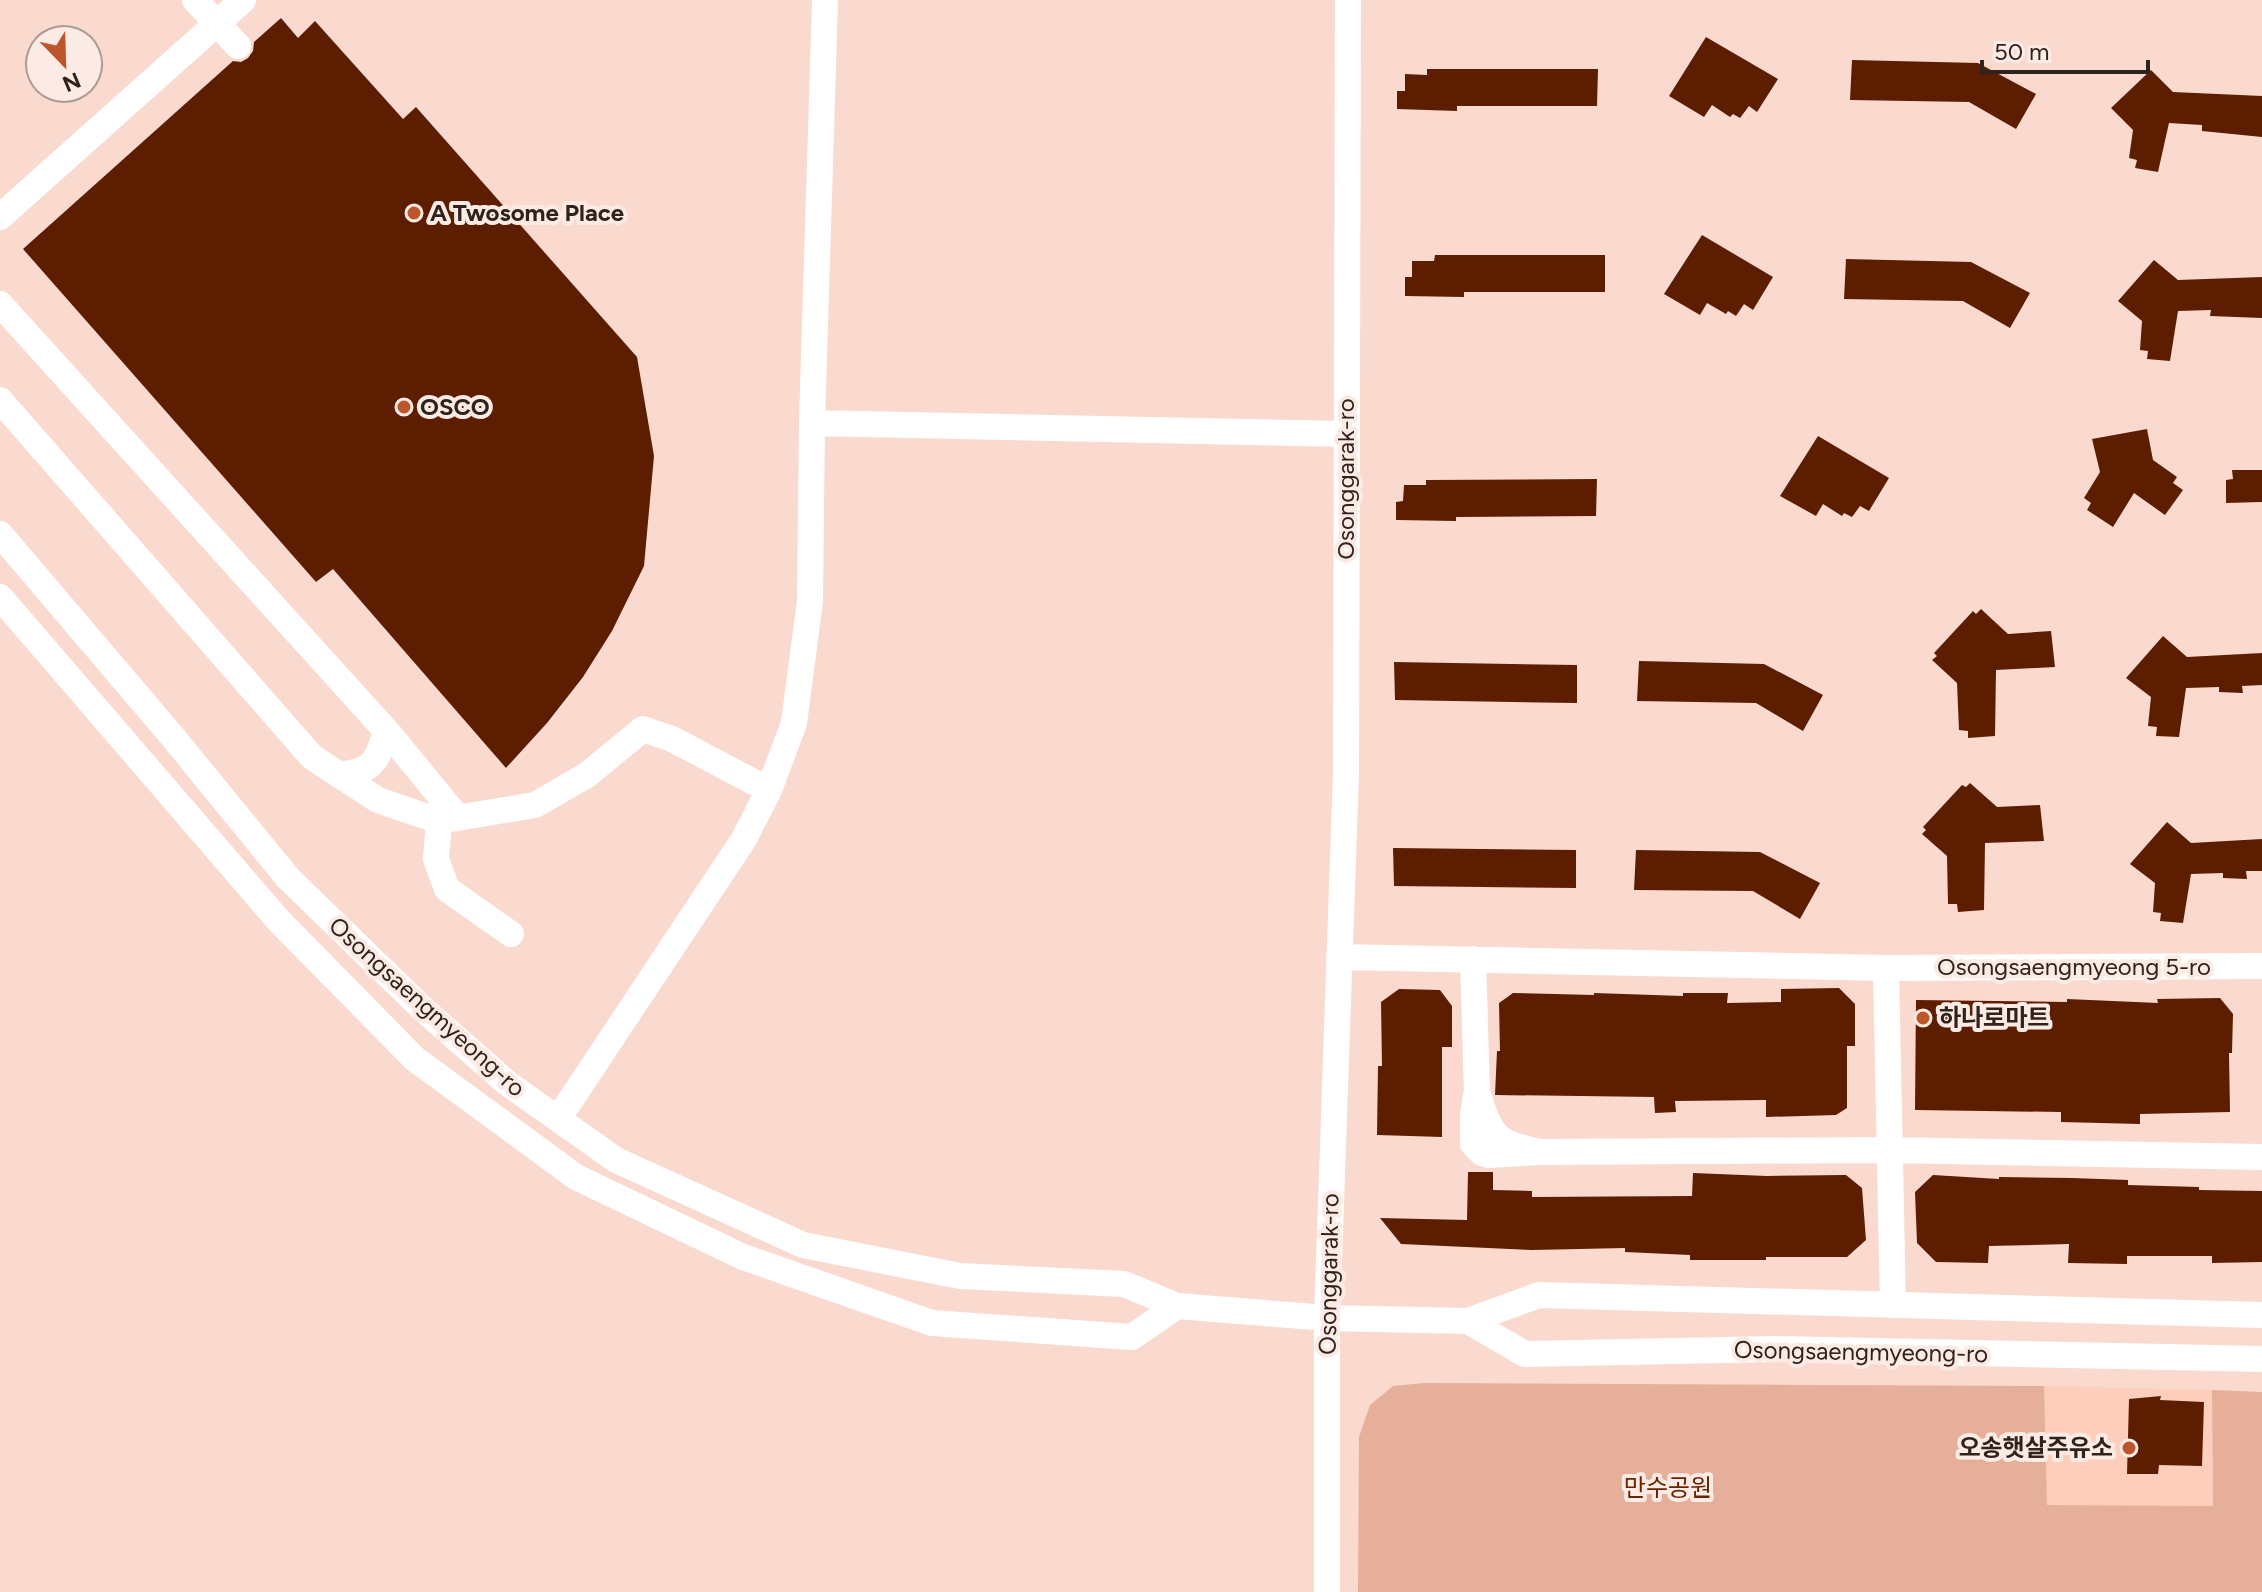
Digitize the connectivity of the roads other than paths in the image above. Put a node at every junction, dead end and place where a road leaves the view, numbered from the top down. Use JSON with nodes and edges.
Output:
{"nodes":[{"id":1,"x":195,"y":0,"type":"edge"},
{"id":2,"x":243,"y":0,"type":"edge"},
{"id":3,"x":825,"y":0,"type":"edge"},
{"id":4,"x":1348,"y":0,"type":"edge"},
{"id":5,"x":216,"y":24,"type":"junction"},
{"id":6,"x":238,"y":46,"type":"dead end"},
{"id":7,"x":0,"y":217,"type":"edge"},
{"id":8,"x":0,"y":304,"type":"edge"},
{"id":9,"x":0,"y":400,"type":"edge"},
{"id":10,"x":812,"y":423,"type":"junction"},
{"id":11,"x":1346,"y":434,"type":"junction"},
{"id":12,"x":0,"y":534,"type":"edge"},
{"id":13,"x":0,"y":597,"type":"edge"},
{"id":14,"x":386,"y":732,"type":"junction"},
{"id":15,"x":339,"y":775,"type":"junction"},
{"id":16,"x":769,"y":790,"type":"junction"},
{"id":17,"x":449,"y":819,"type":"junction"},
{"id":18,"x":511,"y":934,"type":"dead end"},
{"id":19,"x":1339,"y":957,"type":"junction"},
{"id":20,"x":1473,"y":959,"type":"junction"},
{"id":21,"x":2262,"y":966,"type":"edge"},
{"id":22,"x":1886,"y":968,"type":"junction"},
{"id":23,"x":558,"y":1119,"type":"junction"},
{"id":24,"x":1889,"y":1150,"type":"junction"},
{"id":25,"x":2262,"y":1157,"type":"edge"},
{"id":26,"x":1893,"y":1305,"type":"junction"},
{"id":27,"x":1177,"y":1306,"type":"junction"},
{"id":28,"x":2262,"y":1315,"type":"edge"},
{"id":29,"x":1327,"y":1318,"type":"junction"},
{"id":30,"x":1468,"y":1321,"type":"junction"},
{"id":31,"x":2262,"y":1359,"type":"edge"},
{"id":32,"x":1327,"y":1592,"type":"edge"}],
"edges":[{"from":1,"to":5,"type":"street"},
{"from":2,"to":5,"type":"street"},
{"from":3,"to":10,"type":"street"},
{"from":4,"to":11,"type":"street","name":"Osonggarak-ro"},
{"from":5,"to":6,"type":"street"},
{"from":5,"to":7,"type":"street"},
{"from":8,"to":14,"type":"street"},
{"from":9,"to":15,"type":"street"},
{"from":10,"to":11,"type":"street"},
{"from":10,"to":16,"type":"street"},
{"from":11,"to":19,"type":"street","name":"Osonggarak-ro"},
{"from":12,"to":23,"type":"street","name":"Osongsaengmyeong-ro"},
{"from":13,"to":27,"type":"street","name":"Osongsaengmyeong-ro"},
{"from":14,"to":15,"type":"street"},
{"from":14,"to":17,"type":"street"},
{"from":15,"to":17,"type":"street"},
{"from":16,"to":17,"type":"street"},
{"from":16,"to":23,"type":"street"},
{"from":17,"to":18,"type":"street"},
{"from":19,"to":20,"type":"street"},
{"from":19,"to":29,"type":"street","name":"Osonggarak-ro"},
{"from":20,"to":22,"type":"street"},
{"from":20,"to":24,"type":"street"},
{"from":21,"to":22,"type":"street","name":"Osongsaengmyeong 5-ro"},
{"from":22,"to":24,"type":"street","name":"Osongsaengmyeong-ro"},
{"from":23,"to":27,"type":"street","name":"Osongsaengmyeong-ro"},
{"from":24,"to":25,"type":"street"},
{"from":24,"to":26,"type":"street","name":"Osongsaengmyeong-ro"},
{"from":26,"to":28,"type":"street","name":"Osongsaengmyeong-ro"},
{"from":26,"to":30,"type":"street","name":"Osongsaengmyeong-ro"},
{"from":27,"to":29,"type":"street","name":"Osongsaengmyeong-ro"},
{"from":29,"to":30,"type":"street","name":"Osongsaengmyeong-ro"},
{"from":29,"to":32,"type":"street","name":"Osonggarak-ro"},
{"from":30,"to":31,"type":"street","name":"Osongsaengmyeong-ro"}]}
